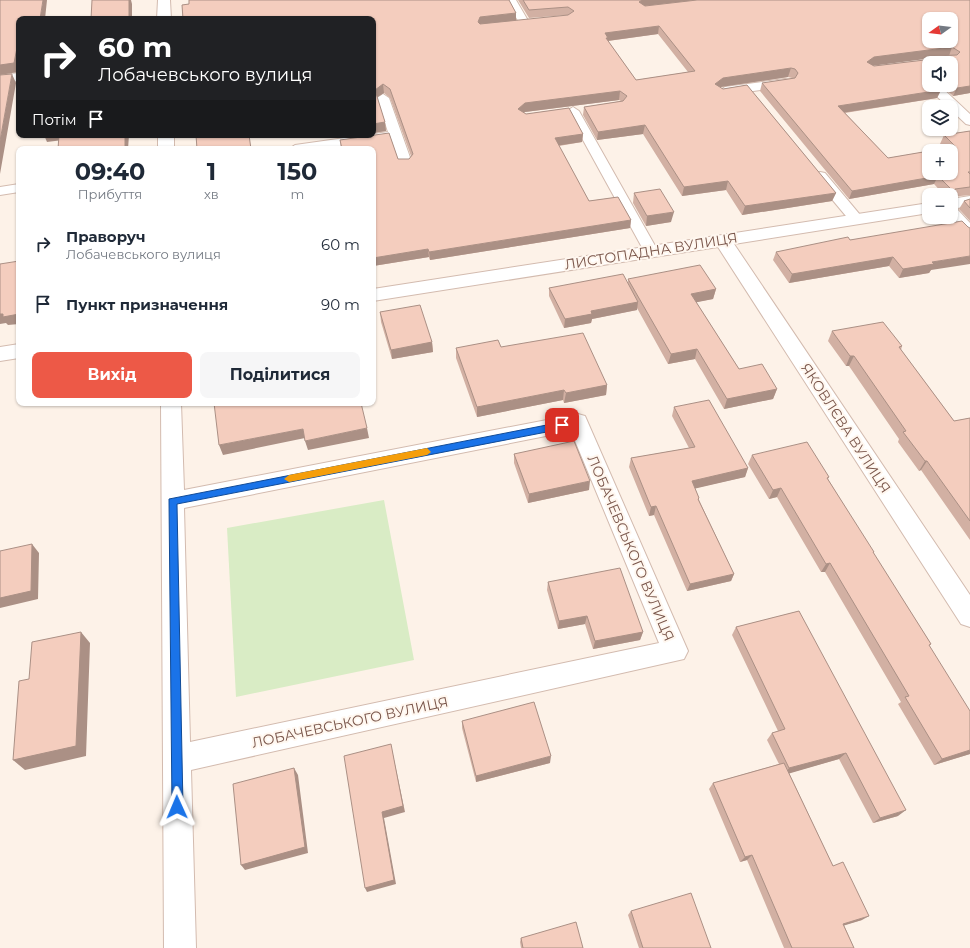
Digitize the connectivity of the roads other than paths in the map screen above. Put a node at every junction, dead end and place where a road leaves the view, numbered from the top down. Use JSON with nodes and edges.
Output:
{"nodes":[{"id":1,"x":164,"y":0,"type":"edge"},
{"id":2,"x":511,"y":0,"type":"edge"},
{"id":3,"x":164,"y":16,"type":"edge"},
{"id":4,"x":539,"y":22,"type":"edge"},
{"id":5,"x":524,"y":24,"type":"junction"},
{"id":6,"x":511,"y":26,"type":"edge"},
{"id":7,"x":16,"y":77,"type":"edge"},
{"id":8,"x":0,"y":80,"type":"edge"},
{"id":9,"x":788,"y":82,"type":"edge"},
{"id":10,"x":749,"y":88,"type":"junction"},
{"id":11,"x":721,"y":92,"type":"edge"},
{"id":12,"x":939,"y":92,"type":"edge"},
{"id":13,"x":383,"y":98,"type":"edge"},
{"id":14,"x":759,"y":100,"type":"edge"},
{"id":15,"x":588,"y":108,"type":"edge"},
{"id":16,"x":573,"y":110,"type":"junction"},
{"id":17,"x":560,"y":112,"type":"edge"},
{"id":18,"x":970,"y":121,"type":"edge"},
{"id":19,"x":396,"y":135,"type":"junction"},
{"id":20,"x":374,"y":138,"type":"edge"},
{"id":21,"x":376,"y":138,"type":"edge"},
{"id":22,"x":317,"y":146,"type":"edge"},
{"id":23,"x":406,"y":163,"type":"edge"},
{"id":24,"x":812,"y":166,"type":"edge"},
{"id":25,"x":16,"y":188,"type":"edge"},
{"id":26,"x":0,"y":191,"type":"edge"},
{"id":27,"x":970,"y":201,"type":"edge"},
{"id":28,"x":958,"y":203,"type":"edge"},
{"id":29,"x":922,"y":209,"type":"edge"},
{"id":30,"x":856,"y":219,"type":"junction"},
{"id":31,"x":958,"y":219,"type":"edge"},
{"id":32,"x":970,"y":232,"type":"edge"},
{"id":33,"x":722,"y":240,"type":"junction"},
{"id":34,"x":651,"y":251,"type":"junction"},
{"id":35,"x":376,"y":295,"type":"edge"},
{"id":36,"x":16,"y":351,"type":"edge"},
{"id":37,"x":0,"y":354,"type":"edge"},
{"id":38,"x":171,"y":406,"type":"edge"},
{"id":39,"x":172,"y":501,"type":"junction"},
{"id":40,"x":970,"y":616,"type":"edge"},
{"id":41,"x":176,"y":760,"type":"junction"},
{"id":42,"x":180,"y":948,"type":"edge"}],
"edges":[{"from":1,"to":3,"type":"street"},
{"from":2,"to":5,"type":"lane"},
{"from":4,"to":5,"type":"lane"},
{"from":5,"to":6,"type":"lane"},
{"from":7,"to":8,"type":"lane"},
{"from":9,"to":10,"type":"lane"},
{"from":10,"to":11,"type":"lane"},
{"from":10,"to":14,"type":"lane"},
{"from":12,"to":18,"type":"lane"},
{"from":13,"to":19,"type":"lane"},
{"from":15,"to":16,"type":"lane"},
{"from":16,"to":17,"type":"lane"},
{"from":16,"to":34,"type":"lane"},
{"from":19,"to":21,"type":"lane"},
{"from":19,"to":23,"type":"lane"},
{"from":20,"to":22,"type":"lane"},
{"from":24,"to":30,"type":"lane"},
{"from":25,"to":26,"type":"lane"},
{"from":27,"to":28,"type":"street"},
{"from":29,"to":30,"type":"street","name":"ЛИСТОПАДНА ВУЛИЦЯ"},
{"from":30,"to":33,"type":"street","name":"ЛИСТОПАДНА ВУЛИЦЯ"},
{"from":31,"to":32,"type":"lane"},
{"from":33,"to":34,"type":"street","name":"ЛИСТОПАДНА ВУЛИЦЯ"},
{"from":33,"to":40,"type":"street","name":"ЯКОВЛЄВА ВУЛИЦЯ"},
{"from":34,"to":35,"type":"street","name":"ЛИСТОПАДНА ВУЛИЦЯ"},
{"from":36,"to":37,"type":"street"},
{"from":38,"to":39,"type":"street"},
{"from":39,"to":41,"type":"street"},
{"from":39,"to":41,"type":"street","name":"ЛОБАЧЕВСЬКОГО ВУЛИЦЯ"},
{"from":41,"to":42,"type":"street"}]}
